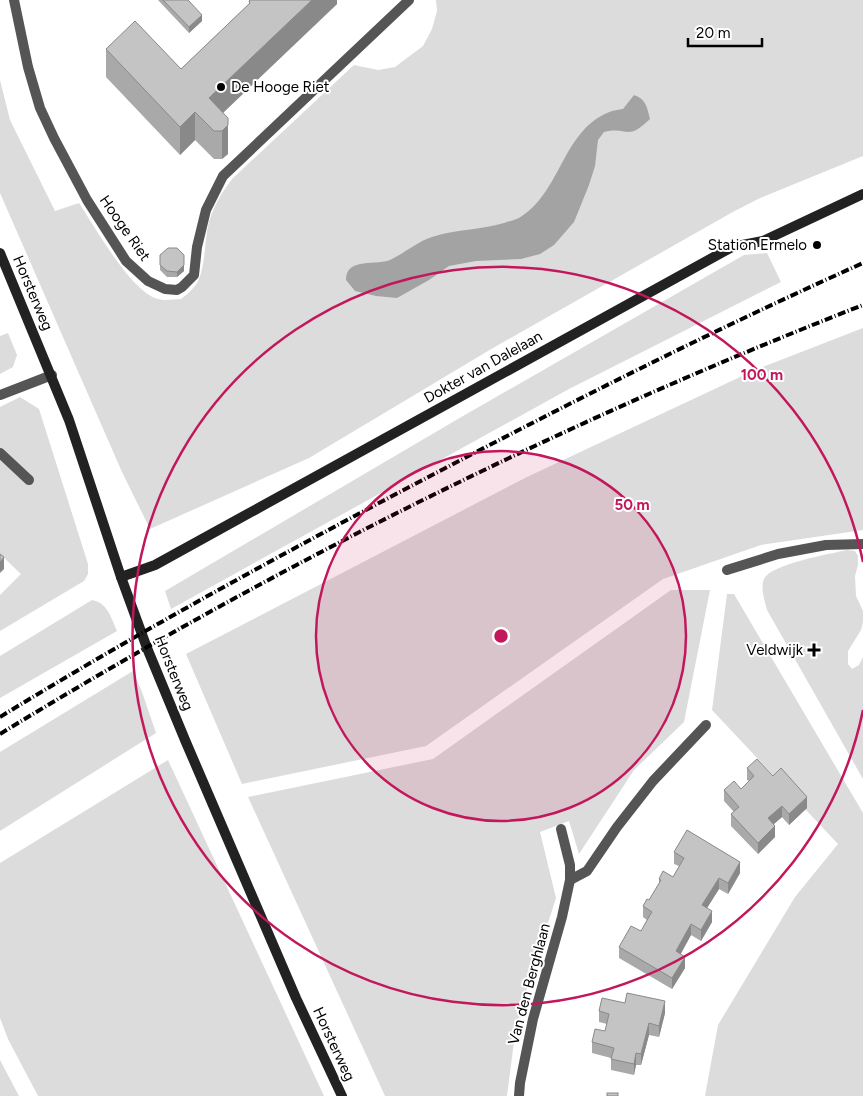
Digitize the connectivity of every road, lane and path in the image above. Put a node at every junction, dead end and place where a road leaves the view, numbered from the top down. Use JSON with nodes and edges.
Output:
{"nodes":[{"id":1,"x":14,"y":0,"type":"edge"},
{"id":2,"x":408,"y":0,"type":"edge"},
{"id":3,"x":863,"y":194,"type":"edge"},
{"id":4,"x":0,"y":253,"type":"edge"},
{"id":5,"x":52,"y":375,"type":"junction"},
{"id":6,"x":0,"y":395,"type":"edge"},
{"id":7,"x":0,"y":453,"type":"edge"},
{"id":8,"x":30,"y":480,"type":"dead end"},
{"id":9,"x":863,"y":544,"type":"edge"},
{"id":10,"x":727,"y":570,"type":"dead end"},
{"id":11,"x":122,"y":577,"type":"junction"},
{"id":12,"x":706,"y":725,"type":"dead end"},
{"id":13,"x":561,"y":829,"type":"dead end"},
{"id":14,"x":570,"y":880,"type":"junction"},
{"id":15,"x":342,"y":1096,"type":"edge"},
{"id":16,"x":519,"y":1096,"type":"edge"}],
"edges":[{"from":1,"to":2,"type":"street","name":"Hooge Riet"},
{"from":3,"to":11,"type":"main road","name":"Dokter van Dalelaan"},
{"from":4,"to":5,"type":"main road","name":"Horsterweg"},
{"from":5,"to":6,"type":"street"},
{"from":5,"to":11,"type":"main road","name":"Horsterweg"},
{"from":7,"to":8,"type":"street"},
{"from":9,"to":10,"type":"street"},
{"from":11,"to":15,"type":"main road","name":"Horsterweg"},
{"from":12,"to":14,"type":"street"},
{"from":13,"to":14,"type":"street","name":"Van den Berghlaan"},
{"from":14,"to":16,"type":"street","name":"Van den Berghlaan"}]}
